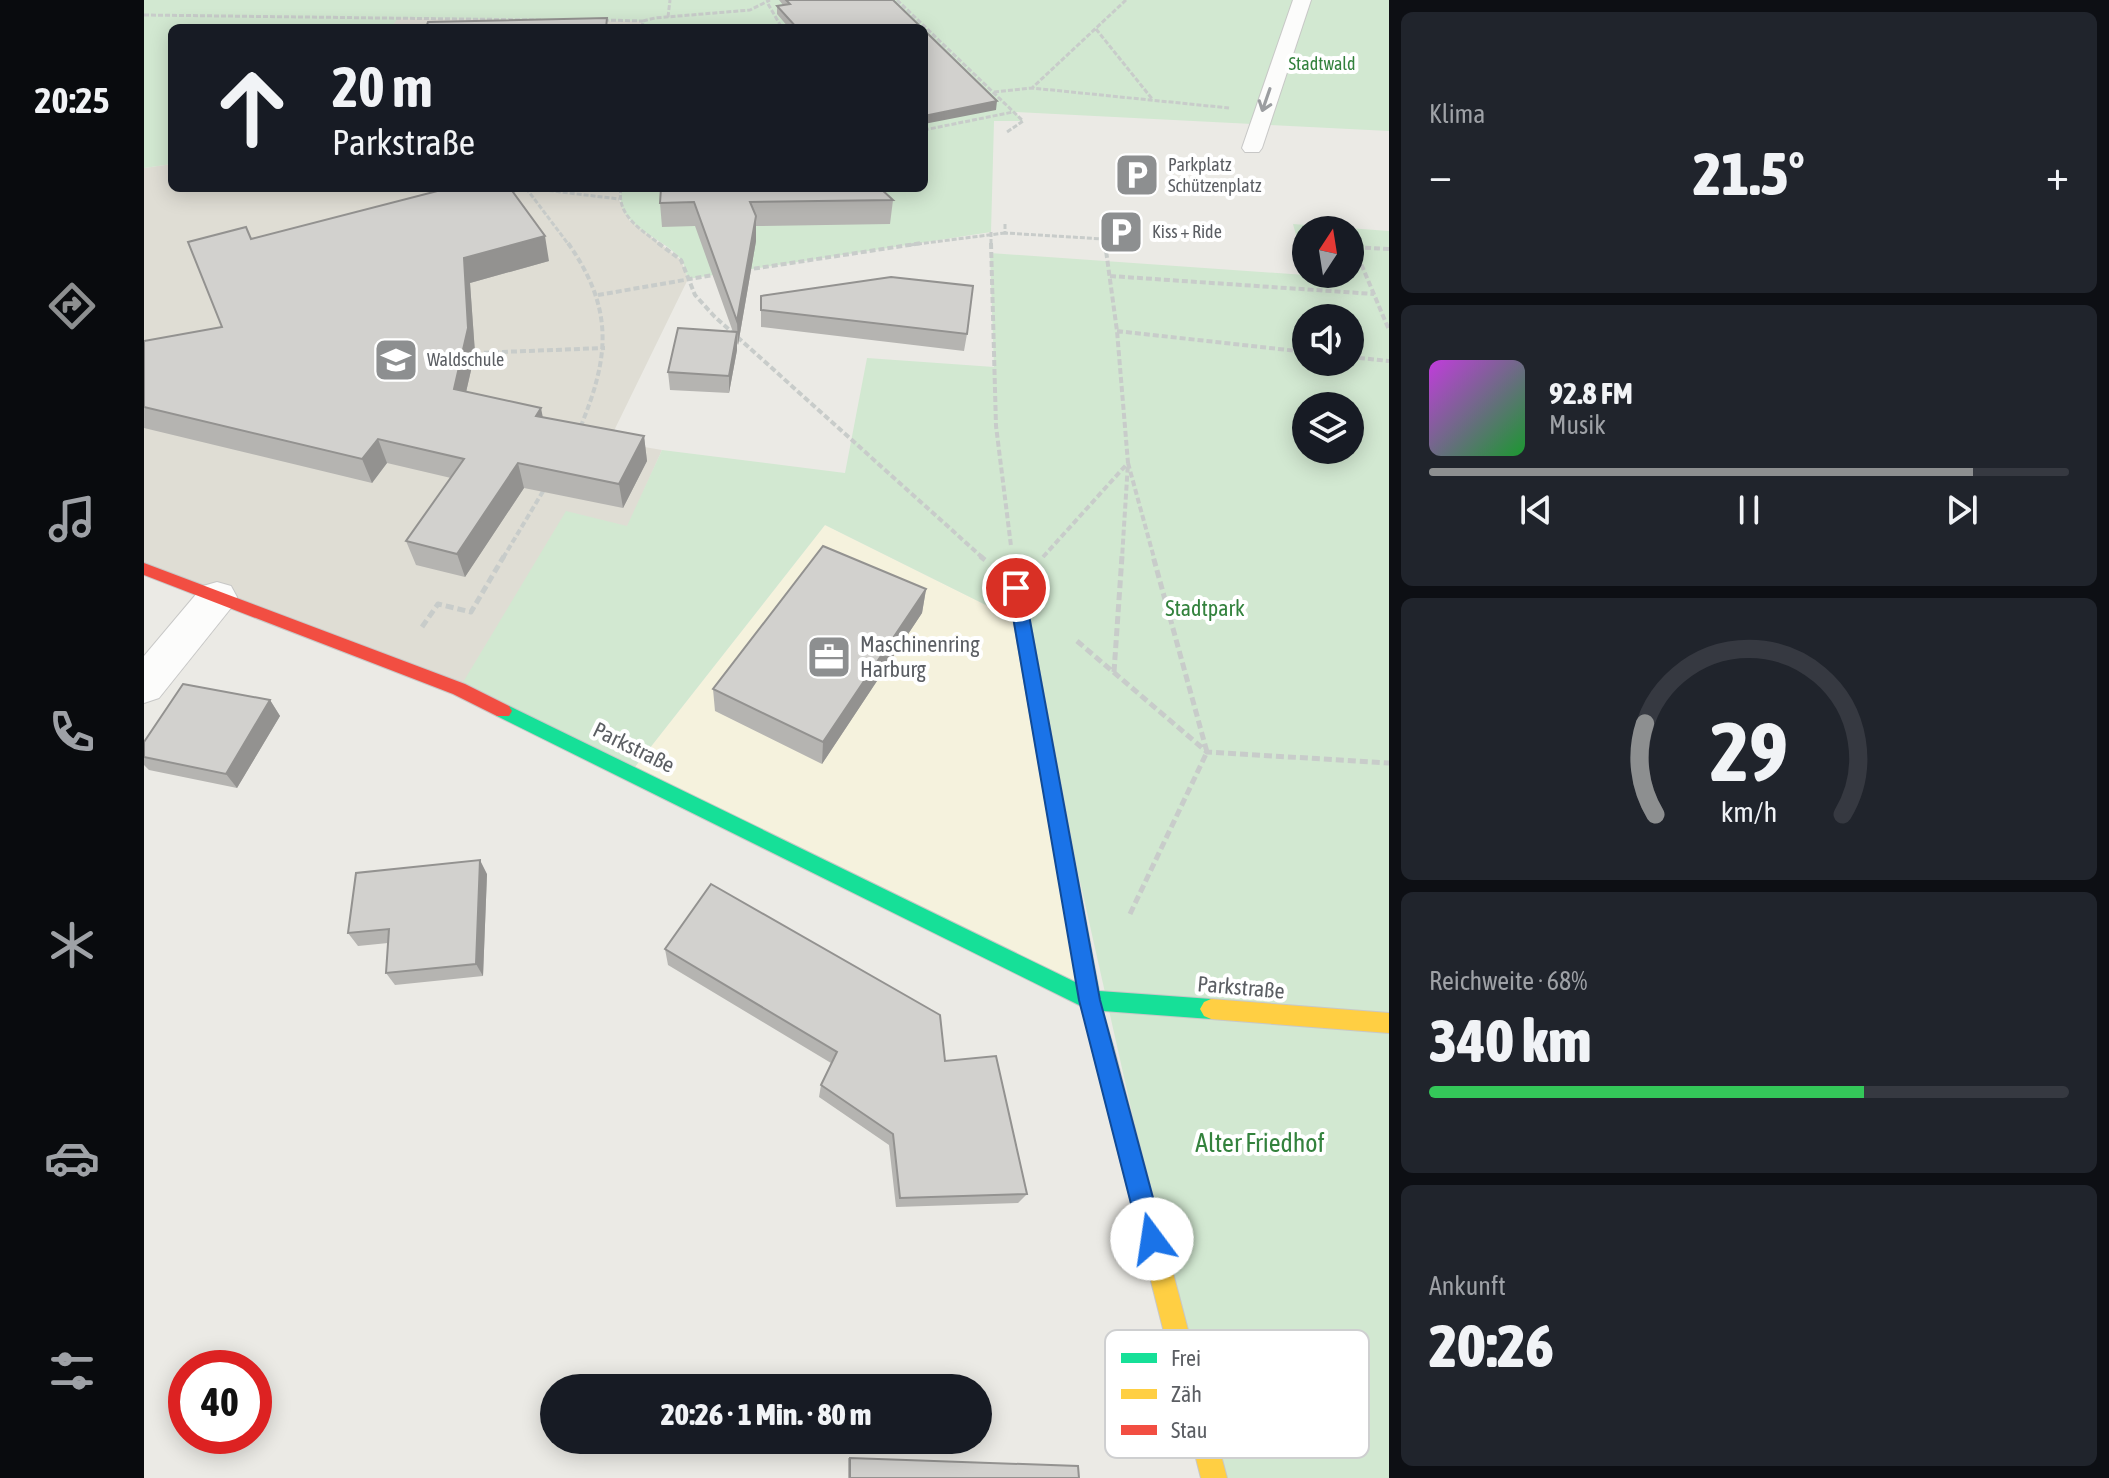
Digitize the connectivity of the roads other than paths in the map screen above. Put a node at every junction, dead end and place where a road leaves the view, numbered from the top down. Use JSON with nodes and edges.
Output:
{"nodes":[{"id":1,"x":1302,"y":0,"type":"edge"},
{"id":2,"x":1252,"y":148,"type":"dead end"},
{"id":3,"x":144,"y":569,"type":"edge"},
{"id":4,"x":1016,"y":588,"type":"road end"},
{"id":5,"x":217,"y":597,"type":"junction"},
{"id":6,"x":144,"y":686,"type":"edge"},
{"id":7,"x":1090,"y":1000,"type":"junction"},
{"id":8,"x":1389,"y":1023,"type":"edge"},
{"id":9,"x":1176,"y":1330,"type":"edge"},
{"id":10,"x":1209,"y":1458,"type":"edge"},
{"id":11,"x":1214,"y":1478,"type":"edge"}],
"edges":[{"from":1,"to":2,"type":"lane","one_way":true},
{"from":3,"to":5,"type":"street","name":"Parkstraße"},
{"from":4,"to":7,"type":"street"},
{"from":5,"to":6,"type":"street"},
{"from":5,"to":7,"type":"street","name":"Parkstraße"},
{"from":7,"to":8,"type":"street","name":"Parkstraße"},
{"from":7,"to":9,"type":"street"},
{"from":10,"to":11,"type":"street"}]}
